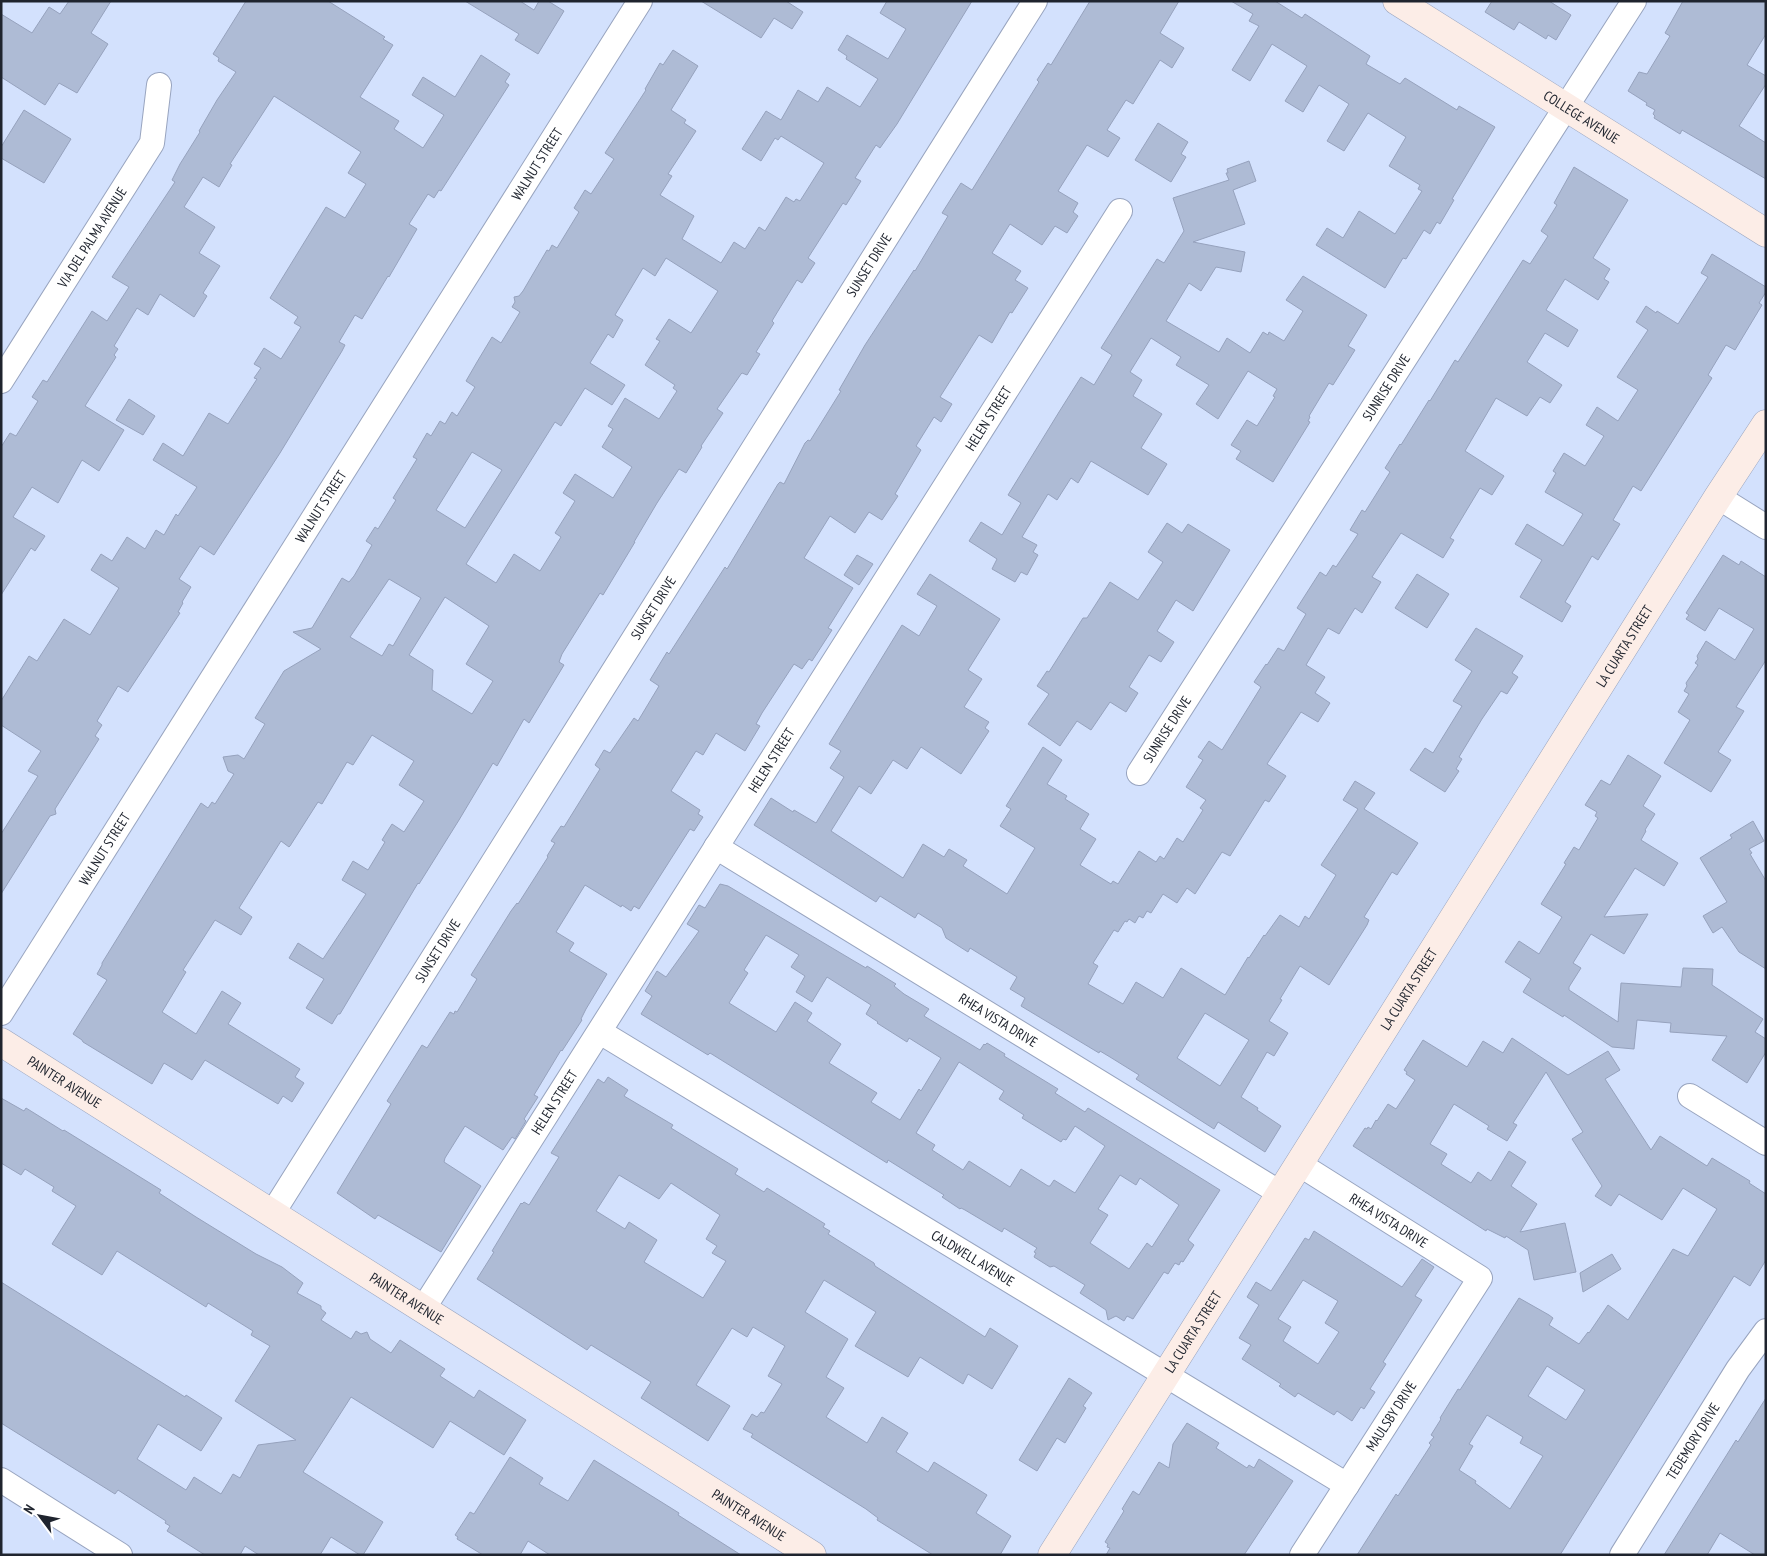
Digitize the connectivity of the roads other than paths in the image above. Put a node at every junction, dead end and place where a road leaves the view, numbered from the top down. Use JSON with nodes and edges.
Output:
{"nodes":[{"id":1,"x":640,"y":1,"type":"edge"},
{"id":2,"x":1035,"y":1,"type":"edge"},
{"id":3,"x":1397,"y":1,"type":"edge"},
{"id":4,"x":1634,"y":1,"type":"edge"},
{"id":5,"x":159,"y":85,"type":"dead end"},
{"id":6,"x":1566,"y":107,"type":"junction"},
{"id":7,"x":1120,"y":211,"type":"dead end"},
{"id":8,"x":1766,"y":233,"type":"edge"},
{"id":9,"x":1,"y":381,"type":"edge"},
{"id":10,"x":1766,"y":424,"type":"edge"},
{"id":11,"x":1718,"y":497,"type":"junction"},
{"id":12,"x":1766,"y":527,"type":"edge"},
{"id":13,"x":1139,"y":774,"type":"dead end"},
{"id":14,"x":716,"y":847,"type":"junction"},
{"id":15,"x":1,"y":1013,"type":"edge"},
{"id":16,"x":600,"y":1032,"type":"junction"},
{"id":17,"x":1,"y":1042,"type":"edge"},
{"id":18,"x":1690,"y":1096,"type":"dead end"},
{"id":19,"x":1766,"y":1143,"type":"edge"},
{"id":20,"x":1299,"y":1164,"type":"junction"},
{"id":21,"x":1280,"y":1193,"type":"junction"},
{"id":22,"x":272,"y":1214,"type":"junction"},
{"id":23,"x":1480,"y":1278,"type":"joint"},
{"id":24,"x":423,"y":1309,"type":"junction"},
{"id":25,"x":1766,"y":1331,"type":"edge"},
{"id":26,"x":1166,"y":1375,"type":"junction"},
{"id":27,"x":1,"y":1480,"type":"edge"},
{"id":28,"x":1347,"y":1485,"type":"junction"},
{"id":29,"x":120,"y":1555,"type":"edge"},
{"id":30,"x":812,"y":1555,"type":"edge"},
{"id":31,"x":1052,"y":1555,"type":"edge"},
{"id":32,"x":1302,"y":1555,"type":"edge"},
{"id":33,"x":1622,"y":1555,"type":"edge"}],
"edges":[{"from":1,"to":15,"type":"street","name":"WALNUT STREET"},
{"from":2,"to":22,"type":"street","name":"SUNSET DRIVE"},
{"from":3,"to":6,"type":"street","name":"COLLEGE AVENUE"},
{"from":4,"to":6,"type":"street","name":"SUNRISE DRIVE"},
{"from":5,"to":9,"type":"street","name":"VIA DEL PALMA AVENUE"},
{"from":6,"to":8,"type":"street","name":"COLLEGE AVENUE"},
{"from":6,"to":13,"type":"street","name":"SUNRISE DRIVE"},
{"from":7,"to":14,"type":"street","name":"HELEN STREET"},
{"from":10,"to":11,"type":"street","name":"LA CUARTA STREET"},
{"from":11,"to":12,"type":"street"},
{"from":11,"to":20,"type":"street","name":"LA CUARTA STREET"},
{"from":14,"to":16,"type":"street","name":"HELEN STREET"},
{"from":14,"to":21,"type":"street","name":"RHEA VISTA DRIVE"},
{"from":16,"to":24,"type":"street","name":"HELEN STREET"},
{"from":16,"to":26,"type":"street","name":"CALDWELL AVENUE"},
{"from":17,"to":22,"type":"street","name":"PAINTER AVENUE"},
{"from":18,"to":19,"type":"street"},
{"from":20,"to":21,"type":"street","name":"LA CUARTA STREET"},
{"from":20,"to":23,"type":"street","name":"RHEA VISTA DRIVE"},
{"from":21,"to":26,"type":"street","name":"LA CUARTA STREET"},
{"from":22,"to":24,"type":"street","name":"PAINTER AVENUE"},
{"from":23,"to":28,"type":"street","name":"MAULSBY DRIVE"},
{"from":24,"to":30,"type":"street","name":"PAINTER AVENUE"},
{"from":25,"to":33,"type":"street","name":"TEDEMORY DRIVE"},
{"from":26,"to":28,"type":"street","name":"CALDWELL AVENUE"},
{"from":26,"to":31,"type":"street","name":"LA CUARTA STREET"},
{"from":27,"to":29,"type":"street"},
{"from":28,"to":32,"type":"street","name":"MAULSBY DRIVE"}]}
